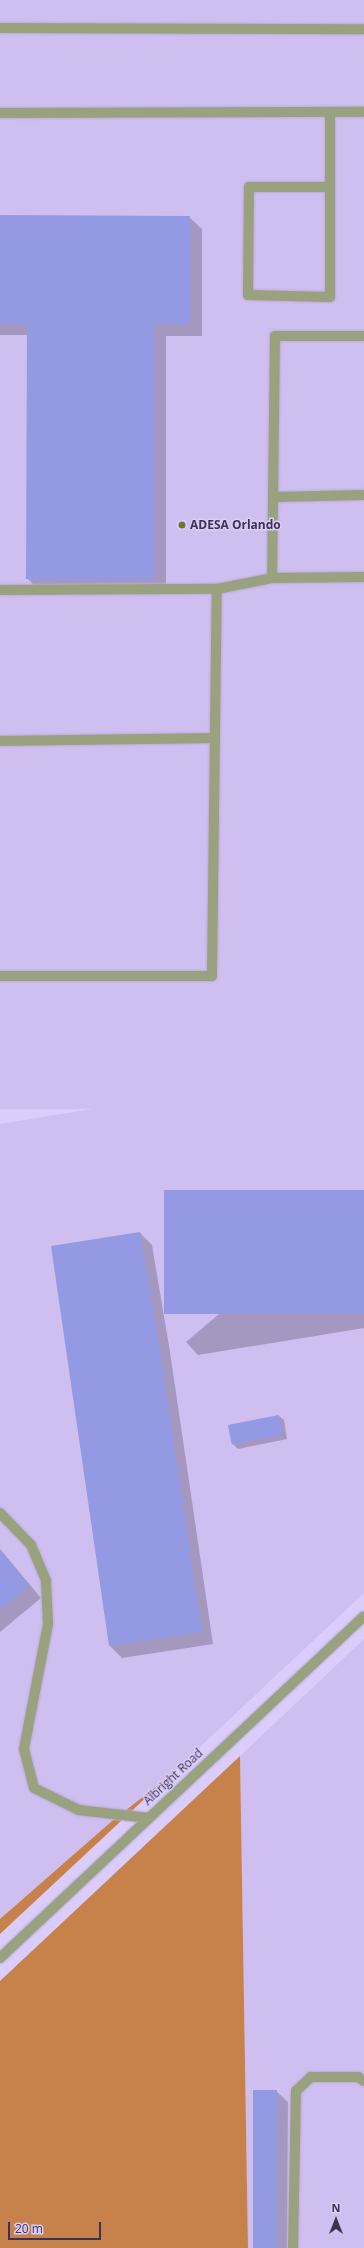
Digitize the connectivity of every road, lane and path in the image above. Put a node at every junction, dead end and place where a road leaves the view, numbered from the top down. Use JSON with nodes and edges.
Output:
{"nodes":[{"id":1,"x":0,"y":28,"type":"edge"},
{"id":2,"x":364,"y":30,"type":"edge"},
{"id":3,"x":330,"y":112,"type":"junction"},
{"id":4,"x":364,"y":112,"type":"edge"},
{"id":5,"x":0,"y":113,"type":"edge"},
{"id":6,"x":330,"y":187,"type":"junction"},
{"id":7,"x":364,"y":336,"type":"edge"},
{"id":8,"x":364,"y":496,"type":"edge"},
{"id":9,"x":273,"y":497,"type":"junction"},
{"id":10,"x":364,"y":577,"type":"edge"},
{"id":11,"x":272,"y":578,"type":"junction"},
{"id":12,"x":217,"y":589,"type":"junction"},
{"id":13,"x":0,"y":590,"type":"edge"},
{"id":14,"x":215,"y":738,"type":"junction"},
{"id":15,"x":0,"y":741,"type":"edge"},
{"id":16,"x":0,"y":976,"type":"edge"},
{"id":17,"x":0,"y":1513,"type":"edge"},
{"id":18,"x":364,"y":1616,"type":"edge"},
{"id":19,"x":149,"y":1818,"type":"junction"},
{"id":20,"x":0,"y":1958,"type":"edge"},
{"id":21,"x":364,"y":2081,"type":"edge"},
{"id":22,"x":293,"y":2248,"type":"edge"}],
"edges":[{"from":1,"to":2,"type":"street"},
{"from":3,"to":4,"type":"street"},
{"from":3,"to":5,"type":"street"},
{"from":3,"to":6,"type":"street"},
{"from":6,"to":6,"type":"street"},
{"from":7,"to":9,"type":"street"},
{"from":8,"to":9,"type":"street"},
{"from":9,"to":11,"type":"street"},
{"from":10,"to":11,"type":"street"},
{"from":11,"to":12,"type":"street"},
{"from":12,"to":13,"type":"street"},
{"from":12,"to":14,"type":"street"},
{"from":14,"to":15,"type":"street"},
{"from":14,"to":16,"type":"street"},
{"from":17,"to":19,"type":"street"},
{"from":18,"to":19,"type":"street","name":"Albright Road"},
{"from":19,"to":20,"type":"street","name":"Albright Road"},
{"from":21,"to":22,"type":"street"}]}
